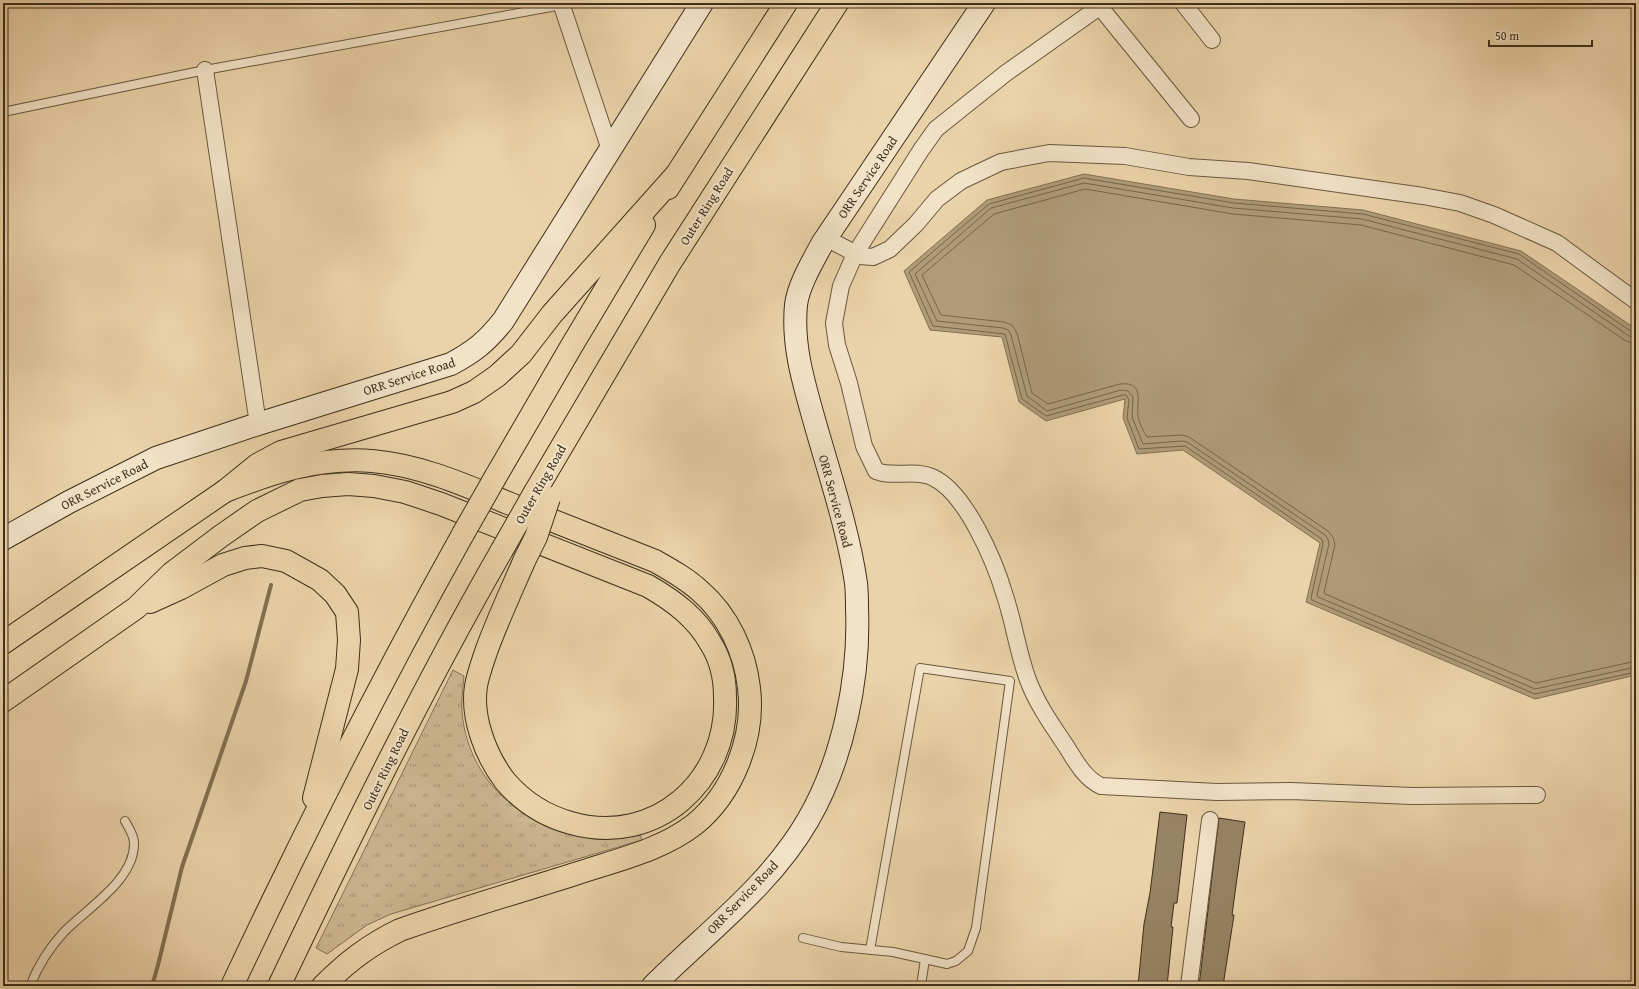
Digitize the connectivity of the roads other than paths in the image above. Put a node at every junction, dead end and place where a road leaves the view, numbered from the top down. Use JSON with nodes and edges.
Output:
{"nodes":[{"id":1,"x":702,"y":3,"type":"edge"},
{"id":2,"x":786,"y":3,"type":"edge"},
{"id":3,"x":837,"y":3,"type":"edge"},
{"id":4,"x":984,"y":3,"type":"edge"},
{"id":5,"x":1183,"y":3,"type":"edge"},
{"id":6,"x":561,"y":4,"type":"edge"},
{"id":7,"x":1102,"y":5,"type":"edge"},
{"id":8,"x":1212,"y":40,"type":"dead end"},
{"id":9,"x":205,"y":70,"type":"junction"},
{"id":10,"x":3,"y":112,"type":"edge"},
{"id":11,"x":1191,"y":119,"type":"dead end"},
{"id":12,"x":610,"y":150,"type":"junction"},
{"id":13,"x":676,"y":175,"type":"junction"},
{"id":14,"x":826,"y":238,"type":"junction"},
{"id":15,"x":855,"y":254,"type":"junction"},
{"id":16,"x":1636,"y":301,"type":"edge"},
{"id":17,"x":258,"y":424,"type":"junction"},
{"id":18,"x":225,"y":491,"type":"junction"},
{"id":19,"x":542,"y":495,"type":"junction"},
{"id":20,"x":3,"y":539,"type":"edge"},
{"id":21,"x":136,"y":608,"type":"junction"},
{"id":22,"x":3,"y":643,"type":"edge"},
{"id":23,"x":3,"y":701,"type":"edge"},
{"id":24,"x":1537,"y":795,"type":"dead end"},
{"id":25,"x":1210,"y":820,"type":"dead end"},
{"id":26,"x":124,"y":821,"type":"dead end"},
{"id":27,"x":304,"y":838,"type":"junction"},
{"id":28,"x":803,"y":938,"type":"dead end"},
{"id":29,"x":870,"y":950,"type":"junction"},
{"id":30,"x":925,"y":959,"type":"junction"},
{"id":31,"x":30,"y":986,"type":"edge"},
{"id":32,"x":232,"y":986,"type":"edge"},
{"id":33,"x":279,"y":986,"type":"edge"},
{"id":34,"x":323,"y":986,"type":"edge"},
{"id":35,"x":653,"y":986,"type":"edge"},
{"id":36,"x":921,"y":986,"type":"edge"},
{"id":37,"x":1189,"y":986,"type":"edge"}],
"edges":[{"from":1,"to":12,"type":"main road","name":"ORR Service Road"},
{"from":2,"to":13,"type":"highway"},
{"from":3,"to":19,"type":"highway","name":"Outer Ring Road"},
{"from":4,"to":14,"type":"main road","name":"ORR Service Road"},
{"from":5,"to":8,"type":"street"},
{"from":6,"to":9,"type":"lane"},
{"from":6,"to":12,"type":"street"},
{"from":7,"to":11,"type":"street"},
{"from":7,"to":15,"type":"street"},
{"from":9,"to":10,"type":"lane"},
{"from":9,"to":17,"type":"street"},
{"from":12,"to":17,"type":"main road","name":"ORR Service Road"},
{"from":13,"to":18,"type":"highway"},
{"from":13,"to":27,"type":"highway","bridge":true},
{"from":14,"to":15,"type":"street"},
{"from":14,"to":35,"type":"main road","name":"ORR Service Road"},
{"from":15,"to":16,"type":"street"},
{"from":15,"to":24,"type":"street"},
{"from":17,"to":20,"type":"main road","name":"ORR Service Road"},
{"from":18,"to":22,"type":"highway"},
{"from":18,"to":34,"type":"highway"},
{"from":19,"to":21,"type":"highway","bridge":true},
{"from":19,"to":33,"type":"highway","name":"Outer Ring Road","bridge":true},
{"from":21,"to":23,"type":"highway"},
{"from":21,"to":27,"type":"highway"},
{"from":25,"to":37,"type":"street"},
{"from":26,"to":31,"type":"lane"},
{"from":27,"to":32,"type":"highway"},
{"from":28,"to":29,"type":"lane"},
{"from":29,"to":30,"type":"lane"},
{"from":29,"to":30,"type":"lane"},
{"from":30,"to":36,"type":"lane"}]}
